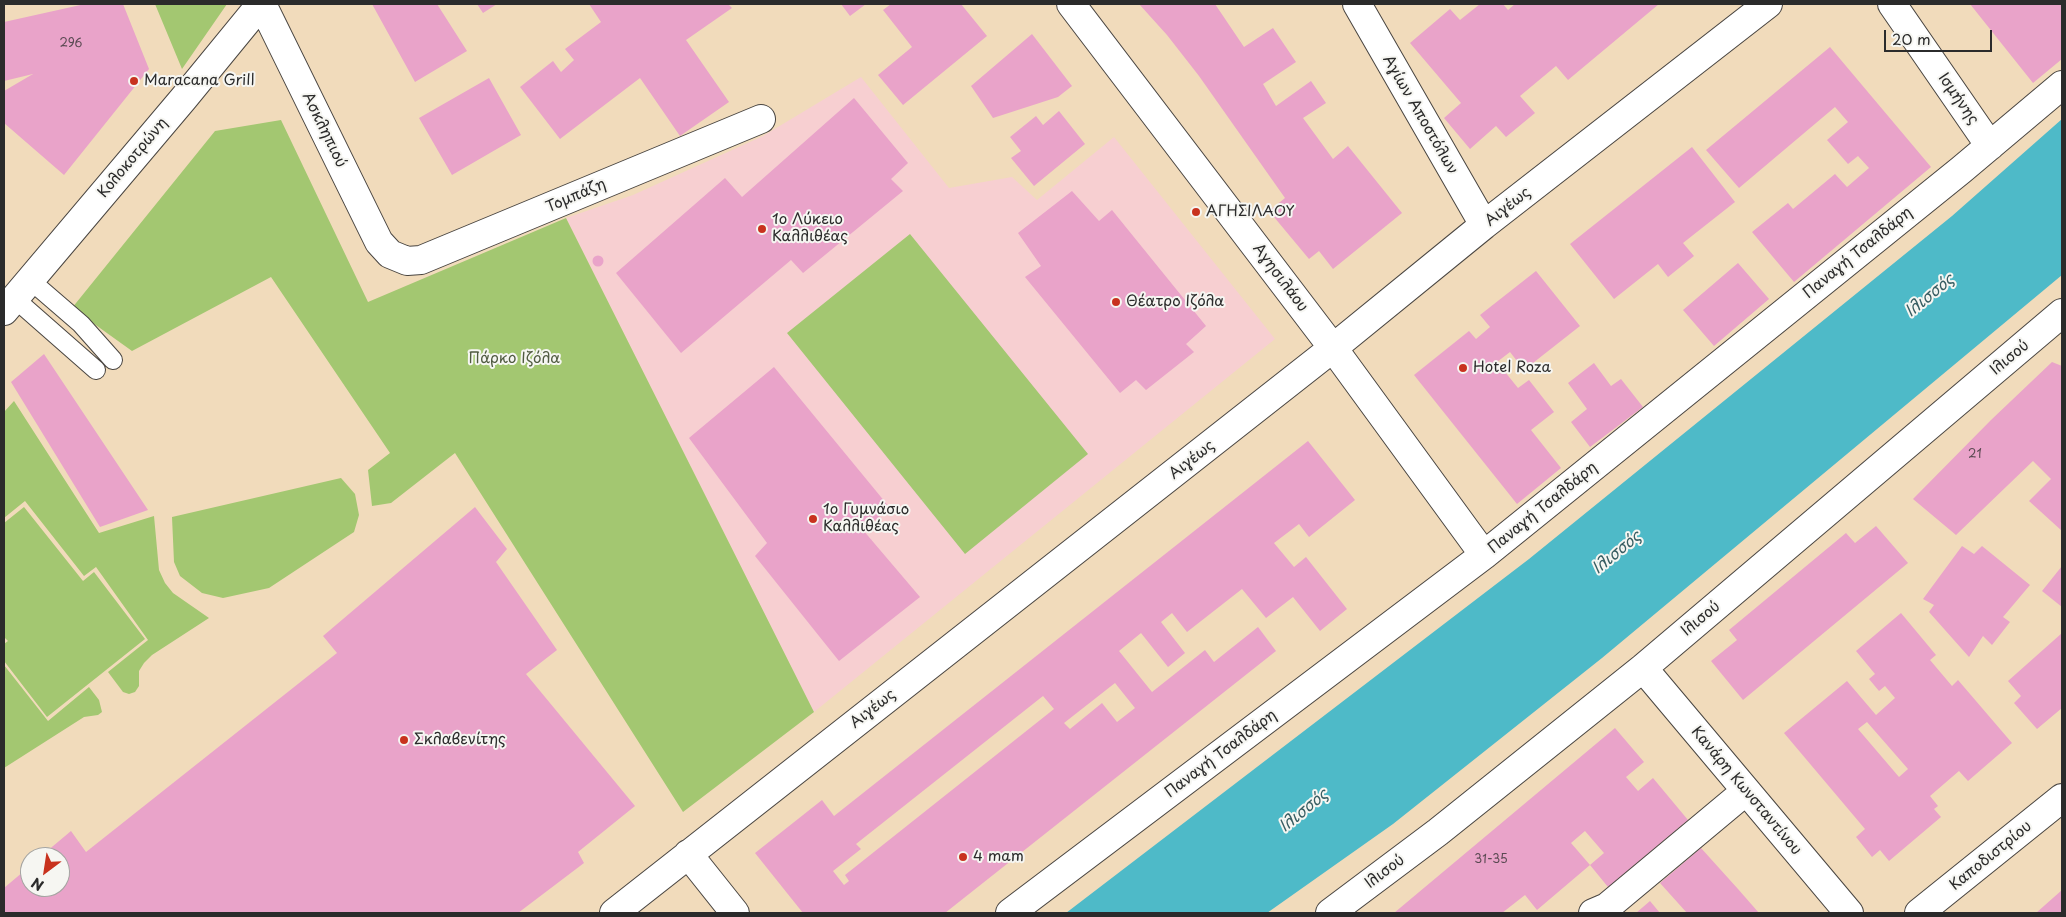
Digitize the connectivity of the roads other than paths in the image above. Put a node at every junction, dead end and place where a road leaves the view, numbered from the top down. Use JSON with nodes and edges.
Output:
{"nodes":[{"id":1,"x":262,"y":4,"type":"edge"},
{"id":2,"x":1071,"y":4,"type":"edge"},
{"id":3,"x":1357,"y":4,"type":"edge"},
{"id":4,"x":1768,"y":4,"type":"edge"},
{"id":5,"x":1892,"y":4,"type":"edge"},
{"id":6,"x":2062,"y":85,"type":"edge"},
{"id":7,"x":761,"y":119,"type":"dead end"},
{"id":8,"x":1990,"y":146,"type":"junction"},
{"id":9,"x":1484,"y":225,"type":"junction"},
{"id":10,"x":390,"y":254,"type":"joint"},
{"id":11,"x":16,"y":296,"type":"edge"},
{"id":12,"x":2062,"y":314,"type":"edge"},
{"id":13,"x":1334,"y":348,"type":"junction"},
{"id":14,"x":113,"y":360,"type":"dead end"},
{"id":15,"x":96,"y":370,"type":"dead end"},
{"id":16,"x":1484,"y":556,"type":"junction"},
{"id":17,"x":1643,"y":668,"type":"junction"},
{"id":18,"x":1746,"y":791,"type":"junction"},
{"id":19,"x":2062,"y":798,"type":"edge"},
{"id":20,"x":688,"y":854,"type":"junction"},
{"id":21,"x":614,"y":913,"type":"edge"},
{"id":22,"x":735,"y":913,"type":"edge"},
{"id":23,"x":1010,"y":913,"type":"edge"},
{"id":24,"x":1330,"y":913,"type":"edge"},
{"id":25,"x":1593,"y":913,"type":"edge"},
{"id":26,"x":1849,"y":913,"type":"edge"},
{"id":27,"x":1919,"y":913,"type":"edge"}],
"edges":[{"from":1,"to":10,"type":"street","name":"Ασκληπιού"},
{"from":1,"to":11,"type":"street","name":"Κολοκοτρώνη"},
{"from":2,"to":13,"type":"street","name":"Αγησιλάου"},
{"from":3,"to":9,"type":"street","name":"Αγίων Αποστόλων"},
{"from":4,"to":9,"type":"street","name":"Αιγέως"},
{"from":5,"to":8,"type":"street","name":"Ισμήνης"},
{"from":6,"to":8,"type":"street","name":"Παναγή Τσαλδάρη"},
{"from":7,"to":10,"type":"street","name":"Τομπάζη"},
{"from":8,"to":16,"type":"street","name":"Παναγή Τσαλδάρη"},
{"from":9,"to":13,"type":"street","name":"Αιγέως"},
{"from":11,"to":14,"type":"lane"},
{"from":11,"to":15,"type":"lane"},
{"from":12,"to":17,"type":"street","name":"Ιλισού"},
{"from":13,"to":16,"type":"street","name":"Αγησιλάου"},
{"from":13,"to":20,"type":"street","name":"Αιγέως"},
{"from":16,"to":23,"type":"street","name":"Παναγή Τσαλδάρη"},
{"from":17,"to":18,"type":"street","name":"Κανάρη Κωνσταντίνου"},
{"from":17,"to":24,"type":"street","name":"Ιλισού"},
{"from":18,"to":25,"type":"street"},
{"from":18,"to":26,"type":"street","name":"Κανάρη Κωνσταντίνου"},
{"from":19,"to":27,"type":"street","name":"Καποδιστρίου"},
{"from":20,"to":21,"type":"street","name":"Αιγέως"},
{"from":20,"to":22,"type":"street"}]}
